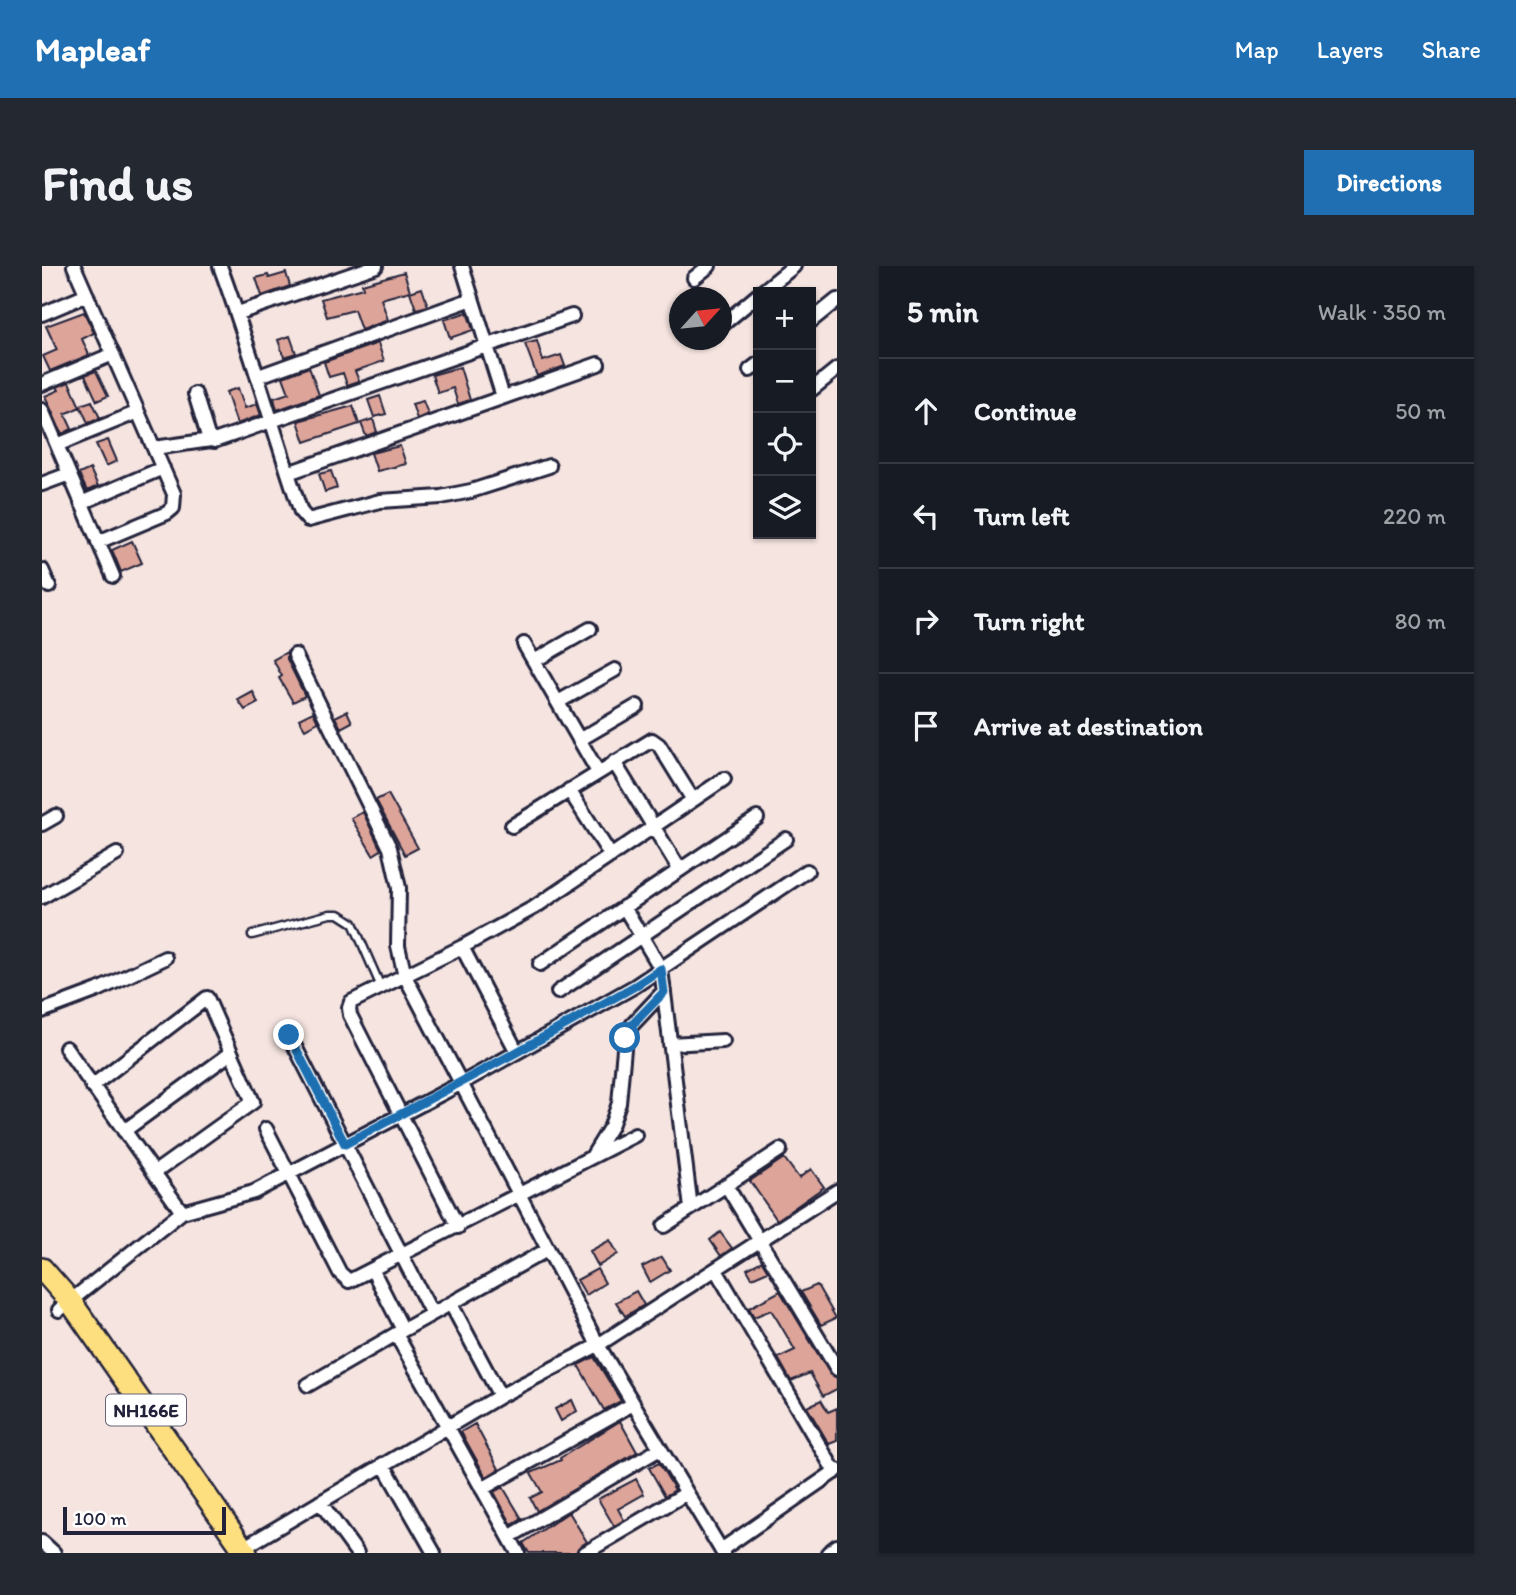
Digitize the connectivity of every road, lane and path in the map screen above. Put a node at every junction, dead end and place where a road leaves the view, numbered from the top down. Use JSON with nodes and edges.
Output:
{"nodes":[{"id":1,"x":74,"y":266,"type":"edge"},
{"id":2,"x":220,"y":266,"type":"edge"},
{"id":3,"x":376,"y":266,"type":"edge"},
{"id":4,"x":462,"y":266,"type":"edge"},
{"id":5,"x":709,"y":266,"type":"edge"},
{"id":6,"x":794,"y":266,"type":"edge"},
{"id":7,"x":694,"y":278,"type":"dead end"},
{"id":8,"x":768,"y":287,"type":"edge"},
{"id":9,"x":87,"y":295,"type":"junction"},
{"id":10,"x":472,"y":299,"type":"junction"},
{"id":11,"x":753,"y":300,"type":"edge"},
{"id":12,"x":837,"y":300,"type":"edge"},
{"id":13,"x":238,"y":313,"type":"junction"},
{"id":14,"x":42,"y":314,"type":"edge"},
{"id":15,"x":572,"y":316,"type":"dead end"},
{"id":16,"x":732,"y":317,"type":"edge"},
{"id":17,"x":816,"y":317,"type":"edge"},
{"id":18,"x":487,"y":346,"type":"junction"},
{"id":19,"x":113,"y":354,"type":"junction"},
{"id":20,"x":598,"y":364,"type":"dead end"},
{"id":21,"x":837,"y":369,"type":"edge"},
{"id":22,"x":259,"y":376,"type":"junction"},
{"id":23,"x":42,"y":384,"type":"edge"},
{"id":24,"x":816,"y":386,"type":"edge"},
{"id":25,"x":195,"y":394,"type":"dead end"},
{"id":26,"x":503,"y":397,"type":"junction"},
{"id":27,"x":42,"y":410,"type":"edge"},
{"id":28,"x":138,"y":412,"type":"junction"},
{"id":29,"x":271,"y":422,"type":"junction"},
{"id":30,"x":211,"y":440,"type":"junction"},
{"id":31,"x":57,"y":445,"type":"junction"},
{"id":32,"x":154,"y":448,"type":"junction"},
{"id":33,"x":549,"y":466,"type":"dead end"},
{"id":34,"x":163,"y":468,"type":"junction"},
{"id":35,"x":288,"y":473,"type":"junction"},
{"id":36,"x":69,"y":474,"type":"junction"},
{"id":37,"x":42,"y":484,"type":"edge"},
{"id":38,"x":81,"y":503,"type":"junction"},
{"id":39,"x":98,"y":542,"type":"junction"},
{"id":40,"x":42,"y":570,"type":"edge"},
{"id":41,"x":113,"y":576,"type":"dead end"},
{"id":42,"x":48,"y":586,"type":"dead end"},
{"id":43,"x":590,"y":629,"type":"dead end"},
{"id":44,"x":524,"y":644,"type":"dead end"},
{"id":45,"x":295,"y":655,"type":"dead end"},
{"id":46,"x":534,"y":661,"type":"junction"},
{"id":47,"x":615,"y":670,"type":"dead end"},
{"id":48,"x":558,"y":702,"type":"junction"},
{"id":49,"x":637,"y":706,"type":"dead end"},
{"id":50,"x":579,"y":740,"type":"junction"},
{"id":51,"x":614,"y":762,"type":"junction"},
{"id":52,"x":598,"y":772,"type":"junction"},
{"id":53,"x":724,"y":779,"type":"dead end"},
{"id":54,"x":569,"y":790,"type":"junction"},
{"id":55,"x":693,"y":800,"type":"junction"},
{"id":56,"x":56,"y":816,"type":"dead end"},
{"id":57,"x":757,"y":818,"type":"dead end"},
{"id":58,"x":42,"y":824,"type":"edge"},
{"id":59,"x":512,"y":826,"type":"dead end"},
{"id":60,"x":654,"y":827,"type":"junction"},
{"id":61,"x":786,"y":839,"type":"dead end"},
{"id":62,"x":117,"y":854,"type":"dead end"},
{"id":63,"x":611,"y":856,"type":"junction"},
{"id":64,"x":680,"y":870,"type":"junction"},
{"id":65,"x":807,"y":870,"type":"dead end"},
{"id":66,"x":42,"y":897,"type":"edge"},
{"id":67,"x":624,"y":907,"type":"junction"},
{"id":68,"x":252,"y":935,"type":"dead end"},
{"id":69,"x":641,"y":936,"type":"junction"},
{"id":70,"x":463,"y":947,"type":"junction"},
{"id":71,"x":165,"y":958,"type":"dead end"},
{"id":72,"x":540,"y":964,"type":"dead end"},
{"id":73,"x":661,"y":969,"type":"junction"},
{"id":74,"x":405,"y":976,"type":"junction"},
{"id":75,"x":381,"y":987,"type":"junction"},
{"id":76,"x":558,"y":992,"type":"dead end"},
{"id":77,"x":664,"y":992,"type":"junction"},
{"id":78,"x":42,"y":1011,"type":"edge"},
{"id":79,"x":289,"y":1035,"type":"dead end"},
{"id":80,"x":723,"y":1041,"type":"dead end"},
{"id":81,"x":670,"y":1044,"type":"junction"},
{"id":82,"x":66,"y":1048,"type":"dead end"},
{"id":83,"x":517,"y":1052,"type":"junction"},
{"id":84,"x":231,"y":1053,"type":"junction"},
{"id":85,"x":460,"y":1084,"type":"junction"},
{"id":86,"x":92,"y":1086,"type":"junction"},
{"id":87,"x":401,"y":1115,"type":"junction"},
{"id":88,"x":266,"y":1129,"type":"dead end"},
{"id":89,"x":124,"y":1130,"type":"junction"},
{"id":90,"x":635,"y":1135,"type":"dead end"},
{"id":91,"x":345,"y":1144,"type":"junction"},
{"id":92,"x":780,"y":1150,"type":"dead end"},
{"id":93,"x":592,"y":1158,"type":"junction"},
{"id":94,"x":155,"y":1173,"type":"junction"},
{"id":95,"x":289,"y":1174,"type":"junction"},
{"id":96,"x":726,"y":1185,"type":"junction"},
{"id":97,"x":837,"y":1191,"type":"edge"},
{"id":98,"x":518,"y":1196,"type":"junction"},
{"id":99,"x":691,"y":1208,"type":"junction"},
{"id":100,"x":182,"y":1212,"type":"junction"},
{"id":101,"x":664,"y":1226,"type":"dead end"},
{"id":102,"x":458,"y":1227,"type":"junction"},
{"id":103,"x":761,"y":1241,"type":"junction"},
{"id":104,"x":547,"y":1250,"type":"junction"},
{"id":105,"x":402,"y":1255,"type":"junction"},
{"id":106,"x":42,"y":1269,"type":"edge"},
{"id":107,"x":716,"y":1270,"type":"junction"},
{"id":108,"x":373,"y":1271,"type":"junction"},
{"id":109,"x":42,"y":1291,"type":"edge"},
{"id":110,"x":452,"y":1304,"type":"junction"},
{"id":111,"x":64,"y":1306,"type":"junction"},
{"id":112,"x":432,"y":1314,"type":"junction"},
{"id":113,"x":400,"y":1332,"type":"junction"},
{"id":114,"x":598,"y":1345,"type":"junction"},
{"id":115,"x":837,"y":1369,"type":"edge"},
{"id":116,"x":308,"y":1385,"type":"dead end"},
{"id":117,"x":500,"y":1396,"type":"junction"},
{"id":118,"x":633,"y":1404,"type":"junction"},
{"id":119,"x":447,"y":1426,"type":"junction"},
{"id":120,"x":660,"y":1449,"type":"junction"},
{"id":121,"x":383,"y":1464,"type":"junction"},
{"id":122,"x":836,"y":1471,"type":"edge"},
{"id":123,"x":482,"y":1489,"type":"junction"},
{"id":124,"x":687,"y":1493,"type":"junction"},
{"id":125,"x":320,"y":1502,"type":"junction"},
{"id":126,"x":509,"y":1537,"type":"junction"},
{"id":127,"x":42,"y":1542,"type":"edge"},
{"id":128,"x":837,"y":1546,"type":"edge"},
{"id":129,"x":239,"y":1551,"type":"edge"},
{"id":130,"x":722,"y":1552,"type":"edge"},
{"id":131,"x":54,"y":1553,"type":"edge"},
{"id":132,"x":357,"y":1553,"type":"edge"},
{"id":133,"x":434,"y":1553,"type":"edge"},
{"id":134,"x":518,"y":1553,"type":"edge"},
{"id":135,"x":585,"y":1553,"type":"edge"},
{"id":136,"x":828,"y":1553,"type":"edge"}],
"edges":[{"from":1,"to":9,"type":"street"},
{"from":2,"to":13,"type":"street"},
{"from":3,"to":13,"type":"street"},
{"from":4,"to":10,"type":"street"},
{"from":5,"to":7,"type":"street"},
{"from":6,"to":8,"type":"street"},
{"from":9,"to":14,"type":"street"},
{"from":9,"to":19,"type":"street"},
{"from":10,"to":18,"type":"street"},
{"from":10,"to":22,"type":"street"},
{"from":11,"to":16,"type":"street"},
{"from":12,"to":17,"type":"street"},
{"from":13,"to":22,"type":"street"},
{"from":15,"to":18,"type":"street"},
{"from":18,"to":26,"type":"street"},
{"from":18,"to":29,"type":"street"},
{"from":19,"to":23,"type":"street"},
{"from":19,"to":28,"type":"street"},
{"from":20,"to":26,"type":"street"},
{"from":21,"to":24,"type":"street"},
{"from":22,"to":29,"type":"street"},
{"from":25,"to":30,"type":"street"},
{"from":26,"to":35,"type":"street"},
{"from":27,"to":31,"type":"street"},
{"from":28,"to":31,"type":"street"},
{"from":28,"to":32,"type":"street"},
{"from":29,"to":30,"type":"street"},
{"from":29,"to":35,"type":"street"},
{"from":30,"to":32,"type":"street"},
{"from":31,"to":36,"type":"street"},
{"from":32,"to":34,"type":"street"},
{"from":33,"to":35,"type":"street"},
{"from":34,"to":38,"type":"street"},
{"from":34,"to":39,"type":"street"},
{"from":36,"to":37,"type":"street"},
{"from":36,"to":38,"type":"street"},
{"from":38,"to":39,"type":"street"},
{"from":39,"to":41,"type":"street"},
{"from":40,"to":42,"type":"street"},
{"from":43,"to":46,"type":"street"},
{"from":44,"to":46,"type":"street"},
{"from":45,"to":74,"type":"street"},
{"from":46,"to":48,"type":"street"},
{"from":47,"to":48,"type":"street"},
{"from":48,"to":50,"type":"street"},
{"from":49,"to":50,"type":"street"},
{"from":50,"to":52,"type":"street"},
{"from":51,"to":52,"type":"street"},
{"from":51,"to":55,"type":"street"},
{"from":51,"to":60,"type":"street"},
{"from":52,"to":54,"type":"street"},
{"from":53,"to":55,"type":"street"},
{"from":54,"to":59,"type":"street"},
{"from":54,"to":63,"type":"street"},
{"from":55,"to":60,"type":"street"},
{"from":56,"to":58,"type":"street"},
{"from":57,"to":64,"type":"street"},
{"from":60,"to":63,"type":"street"},
{"from":60,"to":64,"type":"street"},
{"from":61,"to":69,"type":"street"},
{"from":62,"to":66,"type":"street"},
{"from":63,"to":70,"type":"street"},
{"from":64,"to":67,"type":"street"},
{"from":65,"to":73,"type":"street"},
{"from":67,"to":69,"type":"street"},
{"from":67,"to":72,"type":"street"},
{"from":68,"to":75,"type":"lane"},
{"from":69,"to":73,"type":"street"},
{"from":69,"to":76,"type":"street"},
{"from":70,"to":74,"type":"street"},
{"from":70,"to":83,"type":"street"},
{"from":71,"to":78,"type":"street"},
{"from":73,"to":77,"type":"street"},
{"from":73,"to":83,"type":"street"},
{"from":74,"to":75,"type":"street"},
{"from":74,"to":85,"type":"street"},
{"from":75,"to":87,"type":"street"},
{"from":77,"to":81,"type":"street"},
{"from":77,"to":93,"type":"street"},
{"from":79,"to":91,"type":"street"},
{"from":80,"to":81,"type":"street"},
{"from":81,"to":99,"type":"street"},
{"from":82,"to":86,"type":"street"},
{"from":83,"to":85,"type":"street"},
{"from":84,"to":86,"type":"street"},
{"from":84,"to":89,"type":"street"},
{"from":84,"to":94,"type":"street"},
{"from":85,"to":87,"type":"street"},
{"from":85,"to":98,"type":"street"},
{"from":86,"to":89,"type":"street"},
{"from":87,"to":91,"type":"street"},
{"from":87,"to":102,"type":"street"},
{"from":88,"to":95,"type":"street"},
{"from":89,"to":94,"type":"street"},
{"from":90,"to":93,"type":"street"},
{"from":91,"to":95,"type":"street"},
{"from":91,"to":105,"type":"street"},
{"from":92,"to":96,"type":"street"},
{"from":93,"to":98,"type":"street"},
{"from":94,"to":100,"type":"street"},
{"from":95,"to":100,"type":"street"},
{"from":95,"to":108,"type":"street"},
{"from":96,"to":99,"type":"street"},
{"from":96,"to":103,"type":"street"},
{"from":97,"to":103,"type":"street"},
{"from":98,"to":102,"type":"street"},
{"from":98,"to":104,"type":"street"},
{"from":99,"to":101,"type":"street"},
{"from":100,"to":111,"type":"street"},
{"from":102,"to":105,"type":"street"},
{"from":103,"to":107,"type":"street"},
{"from":103,"to":115,"type":"street"},
{"from":104,"to":110,"type":"street"},
{"from":104,"to":114,"type":"street"},
{"from":105,"to":108,"type":"street"},
{"from":105,"to":112,"type":"street"},
{"from":106,"to":111,"type":"highway","number":"NH166E"},
{"from":107,"to":114,"type":"street"},
{"from":107,"to":122,"type":"street"},
{"from":108,"to":113,"type":"street"},
{"from":109,"to":111,"type":"highway","number":"NH166E"},
{"from":110,"to":112,"type":"street"},
{"from":110,"to":117,"type":"street"},
{"from":111,"to":129,"type":"highway","number":"NH166E"},
{"from":112,"to":113,"type":"street"},
{"from":113,"to":116,"type":"street"},
{"from":113,"to":119,"type":"street"},
{"from":114,"to":117,"type":"street"},
{"from":114,"to":118,"type":"street"},
{"from":117,"to":119,"type":"street"},
{"from":118,"to":120,"type":"street"},
{"from":118,"to":123,"type":"street"},
{"from":119,"to":121,"type":"street"},
{"from":119,"to":123,"type":"street"},
{"from":120,"to":124,"type":"street"},
{"from":120,"to":126,"type":"street"},
{"from":121,"to":125,"type":"street"},
{"from":121,"to":133,"type":"street"},
{"from":122,"to":130,"type":"street"},
{"from":123,"to":126,"type":"street"},
{"from":124,"to":130,"type":"street"},
{"from":124,"to":135,"type":"street"},
{"from":125,"to":129,"type":"street"},
{"from":125,"to":132,"type":"street"},
{"from":126,"to":134,"type":"street"},
{"from":127,"to":131,"type":"street"},
{"from":128,"to":136,"type":"street"}]}
